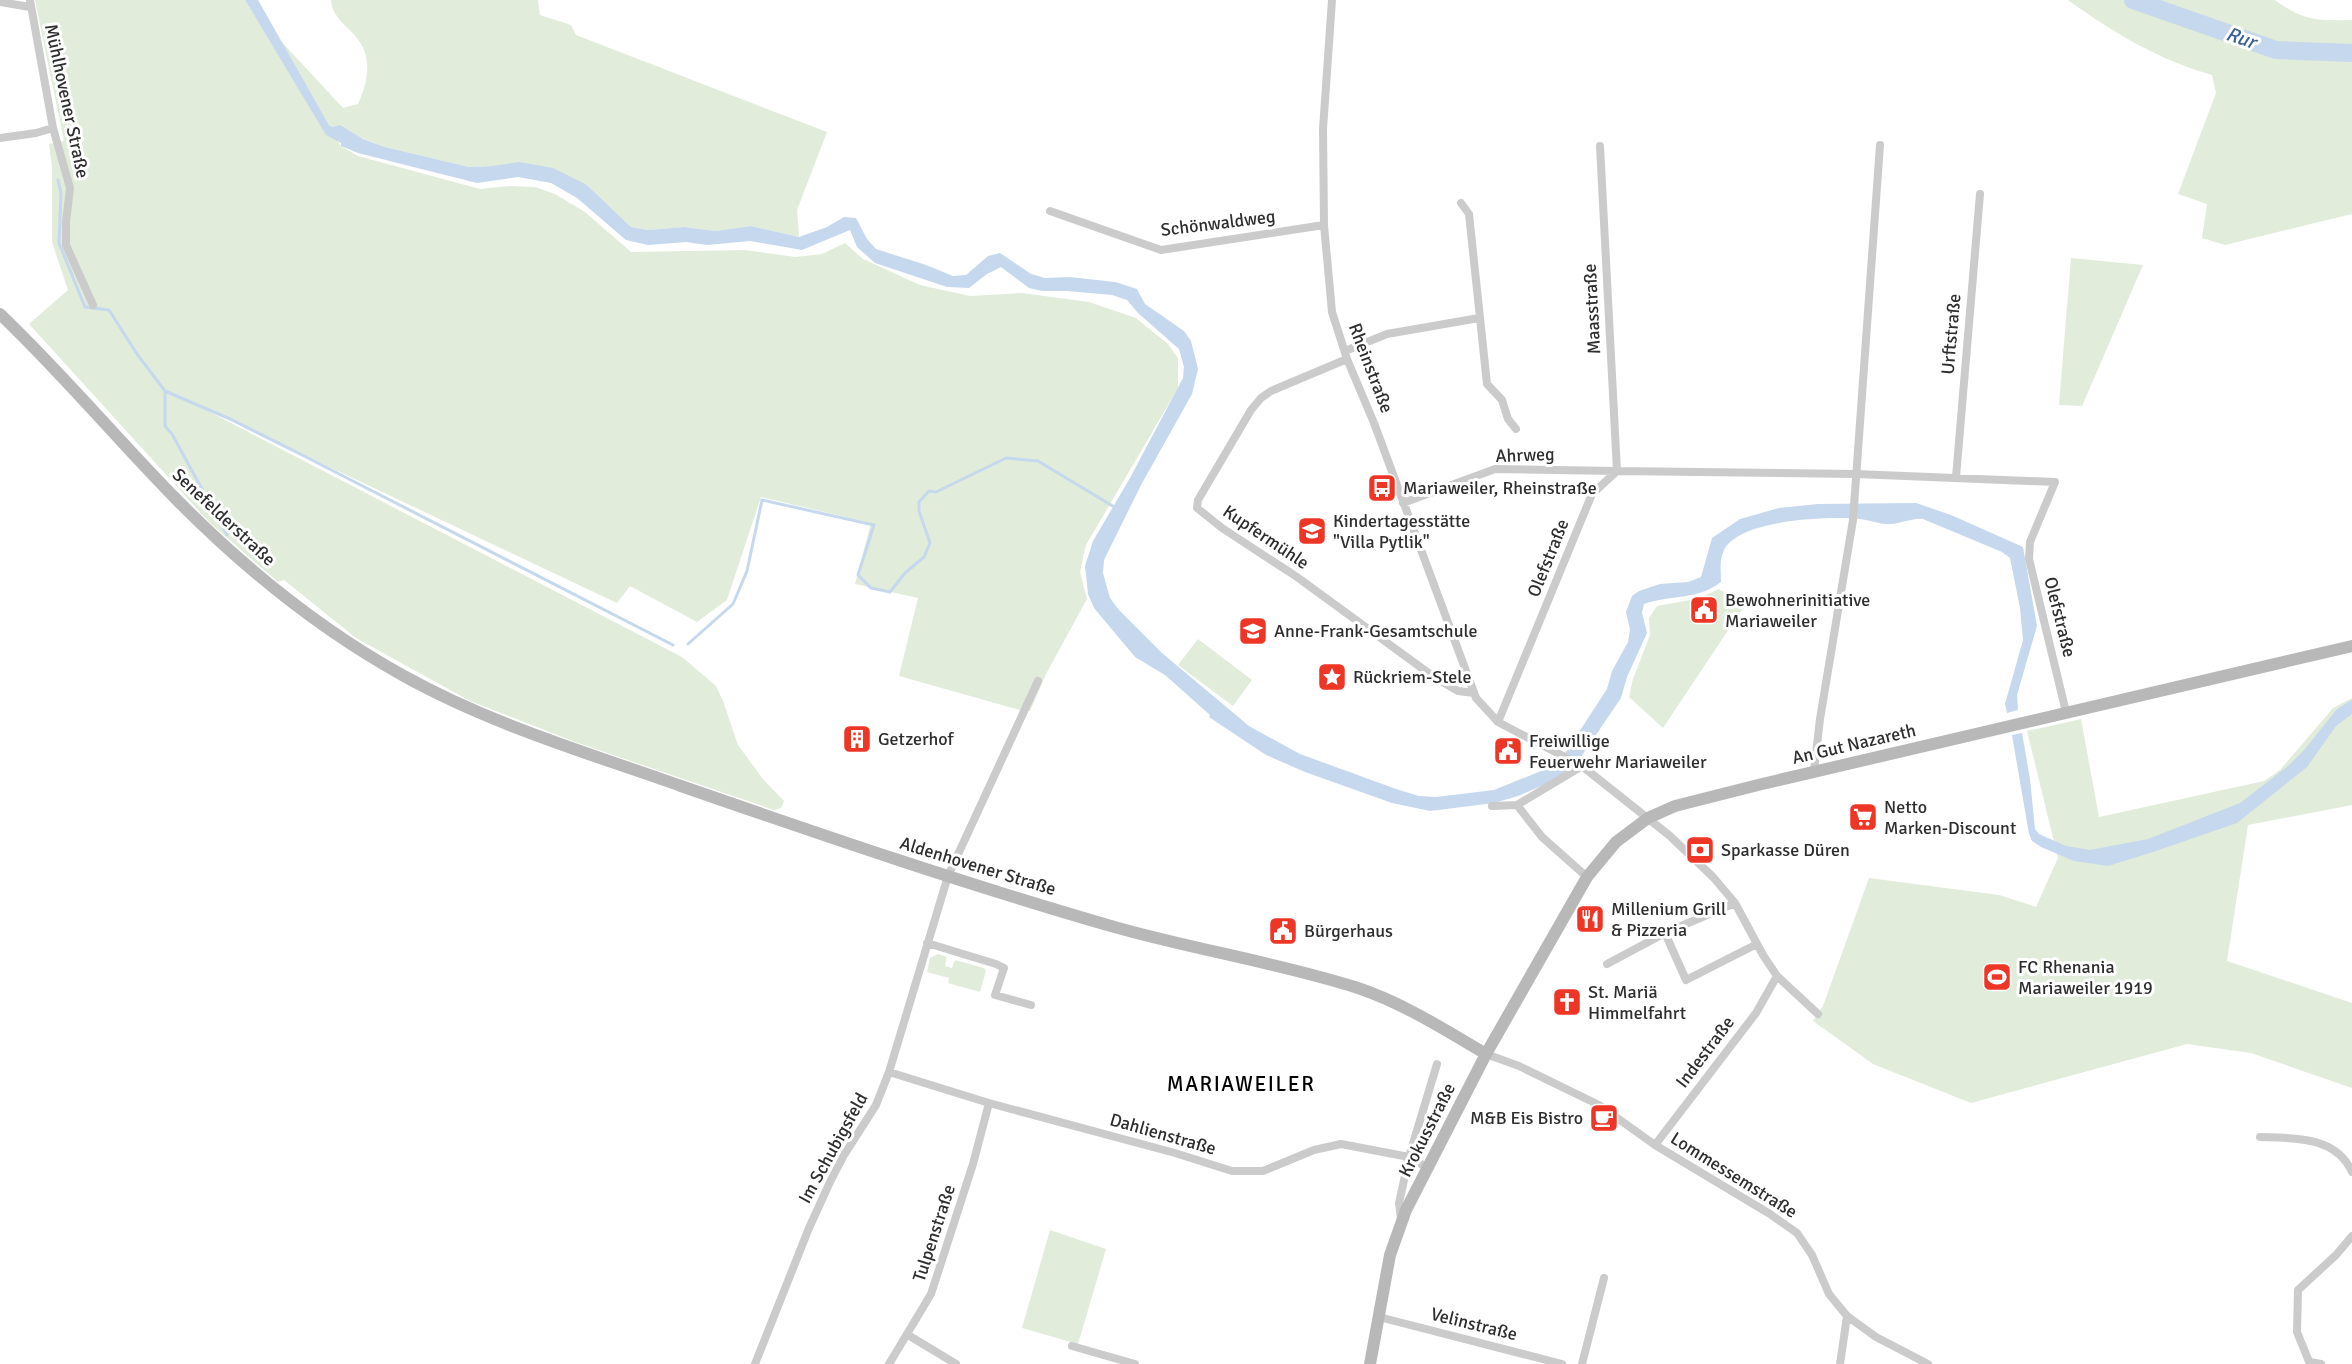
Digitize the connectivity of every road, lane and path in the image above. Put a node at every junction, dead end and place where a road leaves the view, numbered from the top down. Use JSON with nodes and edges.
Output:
{"nodes":[{"id":1,"x":1332,"y":0,"type":"edge"},
{"id":2,"x":0,"y":2,"type":"edge"},
{"id":3,"x":30,"y":3,"type":"edge"},
{"id":4,"x":53,"y":128,"type":"junction"},
{"id":5,"x":0,"y":138,"type":"edge"},
{"id":6,"x":1600,"y":146,"type":"dead end"},
{"id":7,"x":1880,"y":146,"type":"dead end"},
{"id":8,"x":1980,"y":194,"type":"dead end"},
{"id":9,"x":1461,"y":203,"type":"dead end"},
{"id":10,"x":1050,"y":211,"type":"dead end"},
{"id":11,"x":1324,"y":225,"type":"junction"},
{"id":12,"x":93,"y":305,"type":"dead end"},
{"id":13,"x":0,"y":314,"type":"edge"},
{"id":14,"x":1479,"y":318,"type":"junction"},
{"id":15,"x":1346,"y":355,"type":"junction"},
{"id":16,"x":1516,"y":429,"type":"dead end"},
{"id":17,"x":1617,"y":471,"type":"junction"},
{"id":18,"x":1856,"y":474,"type":"junction"},
{"id":19,"x":1956,"y":477,"type":"junction"},
{"id":20,"x":1403,"y":503,"type":"junction"},
{"id":21,"x":2352,"y":646,"type":"edge"},
{"id":22,"x":1038,"y":681,"type":"dead end"},
{"id":23,"x":1474,"y":693,"type":"junction"},
{"id":24,"x":458,"y":704,"type":"joint"},
{"id":25,"x":2066,"y":712,"type":"junction"},
{"id":26,"x":1498,"y":723,"type":"junction"},
{"id":27,"x":1580,"y":765,"type":"junction"},
{"id":28,"x":1814,"y":771,"type":"junction"},
{"id":29,"x":1517,"y":805,"type":"junction"},
{"id":30,"x":1492,"y":806,"type":"dead end"},
{"id":31,"x":1648,"y":818,"type":"junction"},
{"id":32,"x":948,"y":876,"type":"junction"},
{"id":33,"x":1587,"y":877,"type":"junction"},
{"id":34,"x":1735,"y":903,"type":"junction"},
{"id":35,"x":1665,"y":933,"type":"junction"},
{"id":36,"x":927,"y":943,"type":"junction"},
{"id":37,"x":1757,"y":944,"type":"junction"},
{"id":38,"x":1607,"y":964,"type":"dead end"},
{"id":39,"x":1777,"y":976,"type":"junction"},
{"id":40,"x":1031,"y":1005,"type":"dead end"},
{"id":41,"x":1818,"y":1014,"type":"dead end"},
{"id":42,"x":1486,"y":1054,"type":"junction"},
{"id":43,"x":1437,"y":1064,"type":"dead end"},
{"id":44,"x":889,"y":1072,"type":"junction"},
{"id":45,"x":989,"y":1103,"type":"junction"},
{"id":46,"x":2260,"y":1137,"type":"dead end"},
{"id":47,"x":1655,"y":1145,"type":"junction"},
{"id":48,"x":1409,"y":1157,"type":"junction"},
{"id":49,"x":1428,"y":1168,"type":"junction"},
{"id":50,"x":2352,"y":1172,"type":"edge"},
{"id":51,"x":1402,"y":1222,"type":"junction"},
{"id":52,"x":2352,"y":1236,"type":"edge"},
{"id":53,"x":1604,"y":1278,"type":"dead end"},
{"id":54,"x":1847,"y":1316,"type":"junction"},
{"id":55,"x":1379,"y":1317,"type":"junction"},
{"id":56,"x":908,"y":1335,"type":"junction"},
{"id":57,"x":1072,"y":1346,"type":"dead end"},
{"id":58,"x":1131,"y":1363,"type":"edge"},
{"id":59,"x":2310,"y":1363,"type":"edge"},
{"id":60,"x":755,"y":1364,"type":"edge"},
{"id":61,"x":889,"y":1364,"type":"edge"},
{"id":62,"x":956,"y":1364,"type":"edge"},
{"id":63,"x":1370,"y":1364,"type":"edge"},
{"id":64,"x":1562,"y":1364,"type":"edge"},
{"id":65,"x":1582,"y":1364,"type":"edge"},
{"id":66,"x":1840,"y":1364,"type":"edge"},
{"id":67,"x":1928,"y":1364,"type":"edge"},
{"id":68,"x":2321,"y":1364,"type":"edge"}],
"edges":[{"from":1,"to":11,"type":"street","name":"Rheinstraße"},
{"from":2,"to":3,"type":"street","name":"Mühlhovener Straße"},
{"from":3,"to":4,"type":"street","name":"Mühlhovener Straße"},
{"from":4,"to":5,"type":"street"},
{"from":4,"to":12,"type":"street","name":"Mühlhovener Straße"},
{"from":6,"to":17,"type":"street","name":"Maasstraße"},
{"from":7,"to":18,"type":"street"},
{"from":8,"to":19,"type":"street","name":"Urftstraße"},
{"from":9,"to":14,"type":"street"},
{"from":10,"to":11,"type":"street","name":"Schönwaldweg"},
{"from":11,"to":15,"type":"street","name":"Rheinstraße"},
{"from":13,"to":24,"type":"main road","name":"Senefelderstraße"},
{"from":14,"to":15,"type":"street"},
{"from":14,"to":16,"type":"street"},
{"from":15,"to":20,"type":"street","name":"Rheinstraße"},
{"from":15,"to":23,"type":"street","name":"Kupfermühle"},
{"from":17,"to":18,"type":"street","name":"Olefstraße"},
{"from":17,"to":20,"type":"street","name":"Ahrweg"},
{"from":17,"to":26,"type":"street","name":"Olefstraße"},
{"from":18,"to":19,"type":"street","name":"Olefstraße"},
{"from":18,"to":28,"type":"street"},
{"from":19,"to":25,"type":"street","name":"Olefstraße"},
{"from":20,"to":23,"type":"street","name":"Rheinstraße"},
{"from":21,"to":25,"type":"main road","name":"An Gut Nazareth"},
{"from":22,"to":32,"type":"street","name":"Im Schubigsfeld"},
{"from":23,"to":26,"type":"street","name":"Rheinstraße"},
{"from":24,"to":32,"type":"main road","name":"Aldenhovener Straße"},
{"from":25,"to":28,"type":"main road","name":"An Gut Nazareth"},
{"from":26,"to":27,"type":"street"},
{"from":27,"to":29,"type":"street"},
{"from":27,"to":31,"type":"street"},
{"from":28,"to":31,"type":"main road","name":"An Gut Nazareth"},
{"from":29,"to":30,"type":"street"},
{"from":29,"to":33,"type":"street"},
{"from":31,"to":33,"type":"main road","name":"An Gut Nazareth"},
{"from":31,"to":34,"type":"street"},
{"from":32,"to":36,"type":"street","name":"Im Schubigsfeld"},
{"from":32,"to":42,"type":"main road","name":"Aldenhovener Straße"},
{"from":33,"to":42,"type":"main road","name":"An Gut Nazareth"},
{"from":34,"to":35,"type":"street"},
{"from":34,"to":37,"type":"street"},
{"from":35,"to":37,"type":"street"},
{"from":35,"to":38,"type":"street"},
{"from":36,"to":40,"type":"street"},
{"from":36,"to":44,"type":"street","name":"Im Schubigsfeld"},
{"from":37,"to":39,"type":"street"},
{"from":39,"to":41,"type":"street"},
{"from":39,"to":47,"type":"street","name":"Indestraße"},
{"from":42,"to":47,"type":"street","name":"Lommessemstraße"},
{"from":42,"to":49,"type":"main road","name":"Krokusstraße"},
{"from":43,"to":48,"type":"street","name":"Krokusstraße"},
{"from":44,"to":45,"type":"street","name":"Dahlienstraße"},
{"from":44,"to":60,"type":"street","name":"Im Schubigsfeld"},
{"from":45,"to":48,"type":"street","name":"Dahlienstraße"},
{"from":45,"to":56,"type":"street","name":"Tulpenstraße"},
{"from":46,"to":50,"type":"street"},
{"from":47,"to":54,"type":"street","name":"Lommessemstraße"},
{"from":48,"to":49,"type":"street","name":"Dahlienstraße"},
{"from":48,"to":51,"type":"street","name":"Krokusstraße"},
{"from":49,"to":51,"type":"main road","name":"Krokusstraße"},
{"from":51,"to":55,"type":"main road","name":"Krokusstraße"},
{"from":52,"to":59,"type":"street"},
{"from":53,"to":65,"type":"street"},
{"from":54,"to":66,"type":"street"},
{"from":54,"to":67,"type":"street","name":"Lommessemstraße"},
{"from":55,"to":63,"type":"main road","name":"Krokusstraße"},
{"from":55,"to":64,"type":"street","name":"Velinstraße"},
{"from":56,"to":61,"type":"street","name":"Tulpenstraße"},
{"from":56,"to":62,"type":"street"},
{"from":57,"to":58,"type":"street"},
{"from":59,"to":68,"type":"street"}]}
